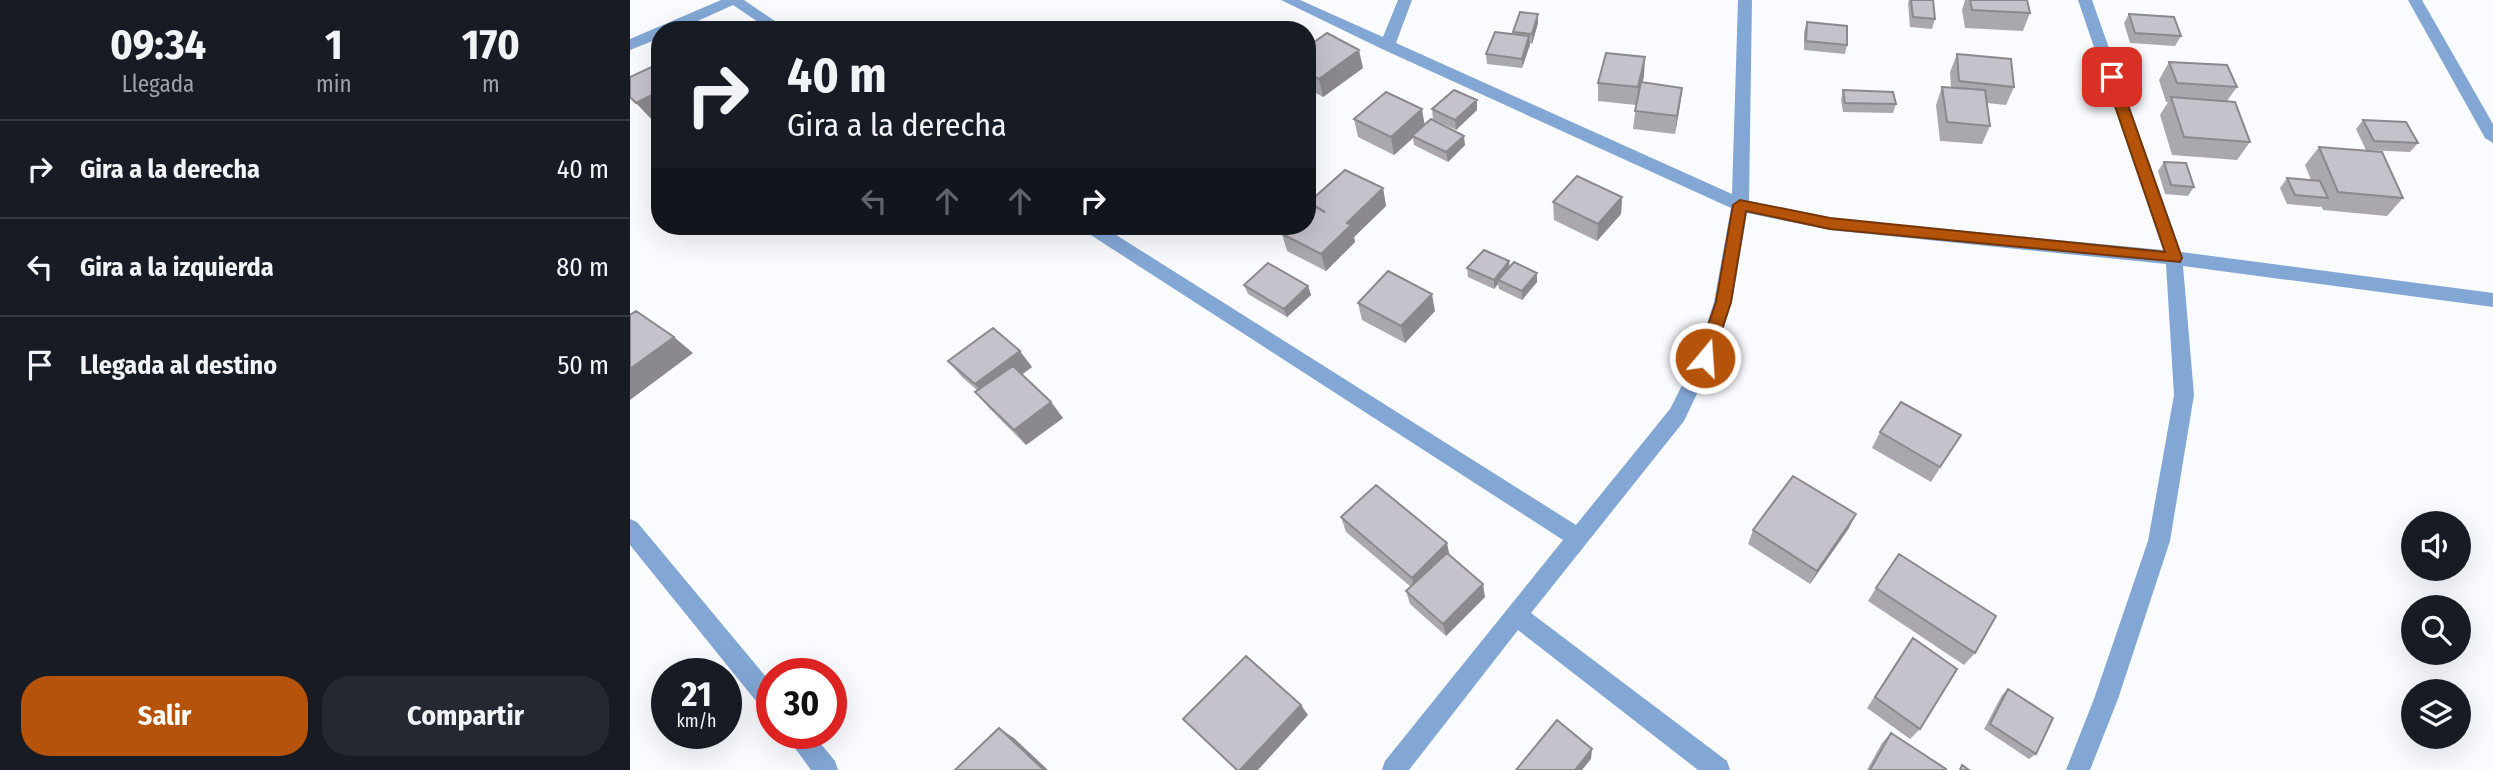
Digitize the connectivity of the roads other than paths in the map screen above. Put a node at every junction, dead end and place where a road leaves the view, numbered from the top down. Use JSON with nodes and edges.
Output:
{"nodes":[{"id":1,"x":733,"y":0,"type":"edge"},
{"id":2,"x":1289,"y":0,"type":"edge"},
{"id":3,"x":1405,"y":0,"type":"edge"},
{"id":4,"x":1745,"y":0,"type":"edge"},
{"id":5,"x":2085,"y":0,"type":"edge"},
{"id":6,"x":2414,"y":0,"type":"edge"},
{"id":7,"x":685,"y":21,"type":"edge"},
{"id":8,"x":767,"y":21,"type":"edge"},
{"id":9,"x":651,"y":36,"type":"edge"},
{"id":10,"x":630,"y":45,"type":"edge"},
{"id":11,"x":1387,"y":46,"type":"junction"},
{"id":12,"x":2493,"y":138,"type":"edge"},
{"id":13,"x":1740,"y":205,"type":"junction"},
{"id":14,"x":1102,"y":235,"type":"edge"},
{"id":15,"x":2174,"y":258,"type":"junction"},
{"id":16,"x":2493,"y":300,"type":"edge"},
{"id":17,"x":630,"y":529,"type":"edge"},
{"id":18,"x":1577,"y":537,"type":"junction"},
{"id":19,"x":1516,"y":615,"type":"junction"},
{"id":20,"x":756,"y":683,"type":"edge"},
{"id":21,"x":809,"y":749,"type":"edge"},
{"id":22,"x":826,"y":770,"type":"edge"},
{"id":23,"x":1394,"y":770,"type":"edge"},
{"id":24,"x":1718,"y":770,"type":"edge"},
{"id":25,"x":2078,"y":770,"type":"edge"}],
"edges":[{"from":1,"to":7,"type":"street"},
{"from":1,"to":8,"type":"street"},
{"from":2,"to":11,"type":"street"},
{"from":3,"to":11,"type":"street"},
{"from":4,"to":13,"type":"street"},
{"from":5,"to":15,"type":"street"},
{"from":6,"to":12,"type":"street"},
{"from":9,"to":10,"type":"street"},
{"from":11,"to":13,"type":"street"},
{"from":13,"to":15,"type":"street"},
{"from":13,"to":18,"type":"street"},
{"from":14,"to":18,"type":"street"},
{"from":15,"to":16,"type":"street"},
{"from":15,"to":25,"type":"street"},
{"from":17,"to":20,"type":"street"},
{"from":18,"to":19,"type":"street"},
{"from":19,"to":23,"type":"street"},
{"from":19,"to":24,"type":"street"},
{"from":21,"to":22,"type":"street"}]}
